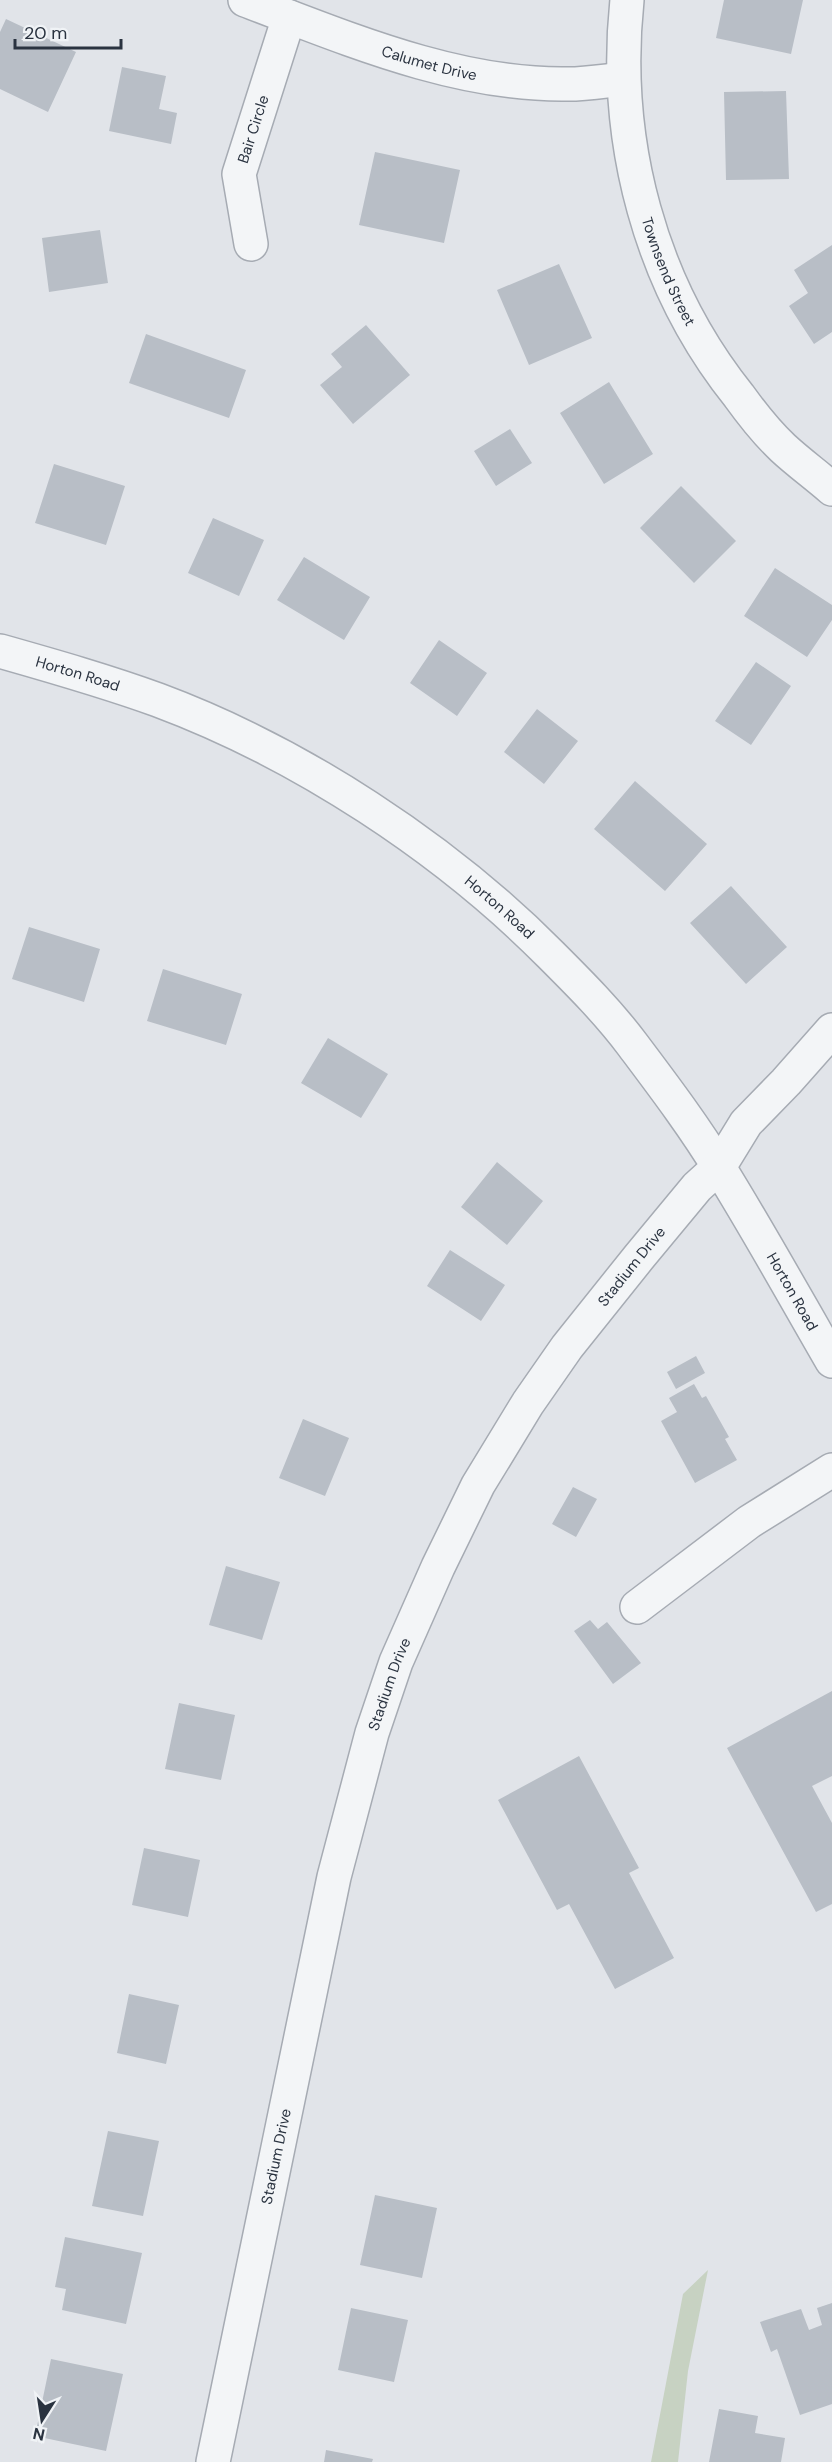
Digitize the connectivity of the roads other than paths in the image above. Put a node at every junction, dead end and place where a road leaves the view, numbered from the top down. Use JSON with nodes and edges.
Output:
{"nodes":[{"id":1,"x":245,"y":0,"type":"edge"},
{"id":2,"x":627,"y":0,"type":"edge"},
{"id":3,"x":289,"y":16,"type":"junction"},
{"id":4,"x":623,"y":79,"type":"junction"},
{"id":5,"x":251,"y":244,"type":"dead end"},
{"id":6,"x":832,"y":489,"type":"edge"},
{"id":7,"x":0,"y":651,"type":"edge"},
{"id":8,"x":832,"y":1030,"type":"edge"},
{"id":9,"x":719,"y":1167,"type":"junction"},
{"id":10,"x":832,"y":1361,"type":"edge"},
{"id":11,"x":832,"y":1470,"type":"edge"},
{"id":12,"x":637,"y":1607,"type":"dead end"},
{"id":13,"x":213,"y":2462,"type":"edge"}],
"edges":[{"from":1,"to":3,"type":"street","name":"Calumet Drive"},
{"from":2,"to":4,"type":"street","name":"Townsend Street"},
{"from":3,"to":4,"type":"street","name":"Calumet Drive"},
{"from":3,"to":5,"type":"street","name":"Bair Circle"},
{"from":4,"to":6,"type":"street","name":"Townsend Street"},
{"from":7,"to":9,"type":"street","name":"Horton Road"},
{"from":8,"to":9,"type":"street","name":"Stadium Drive"},
{"from":9,"to":10,"type":"street","name":"Horton Road"},
{"from":9,"to":13,"type":"street","name":"Stadium Drive"},
{"from":11,"to":12,"type":"street"}]}
